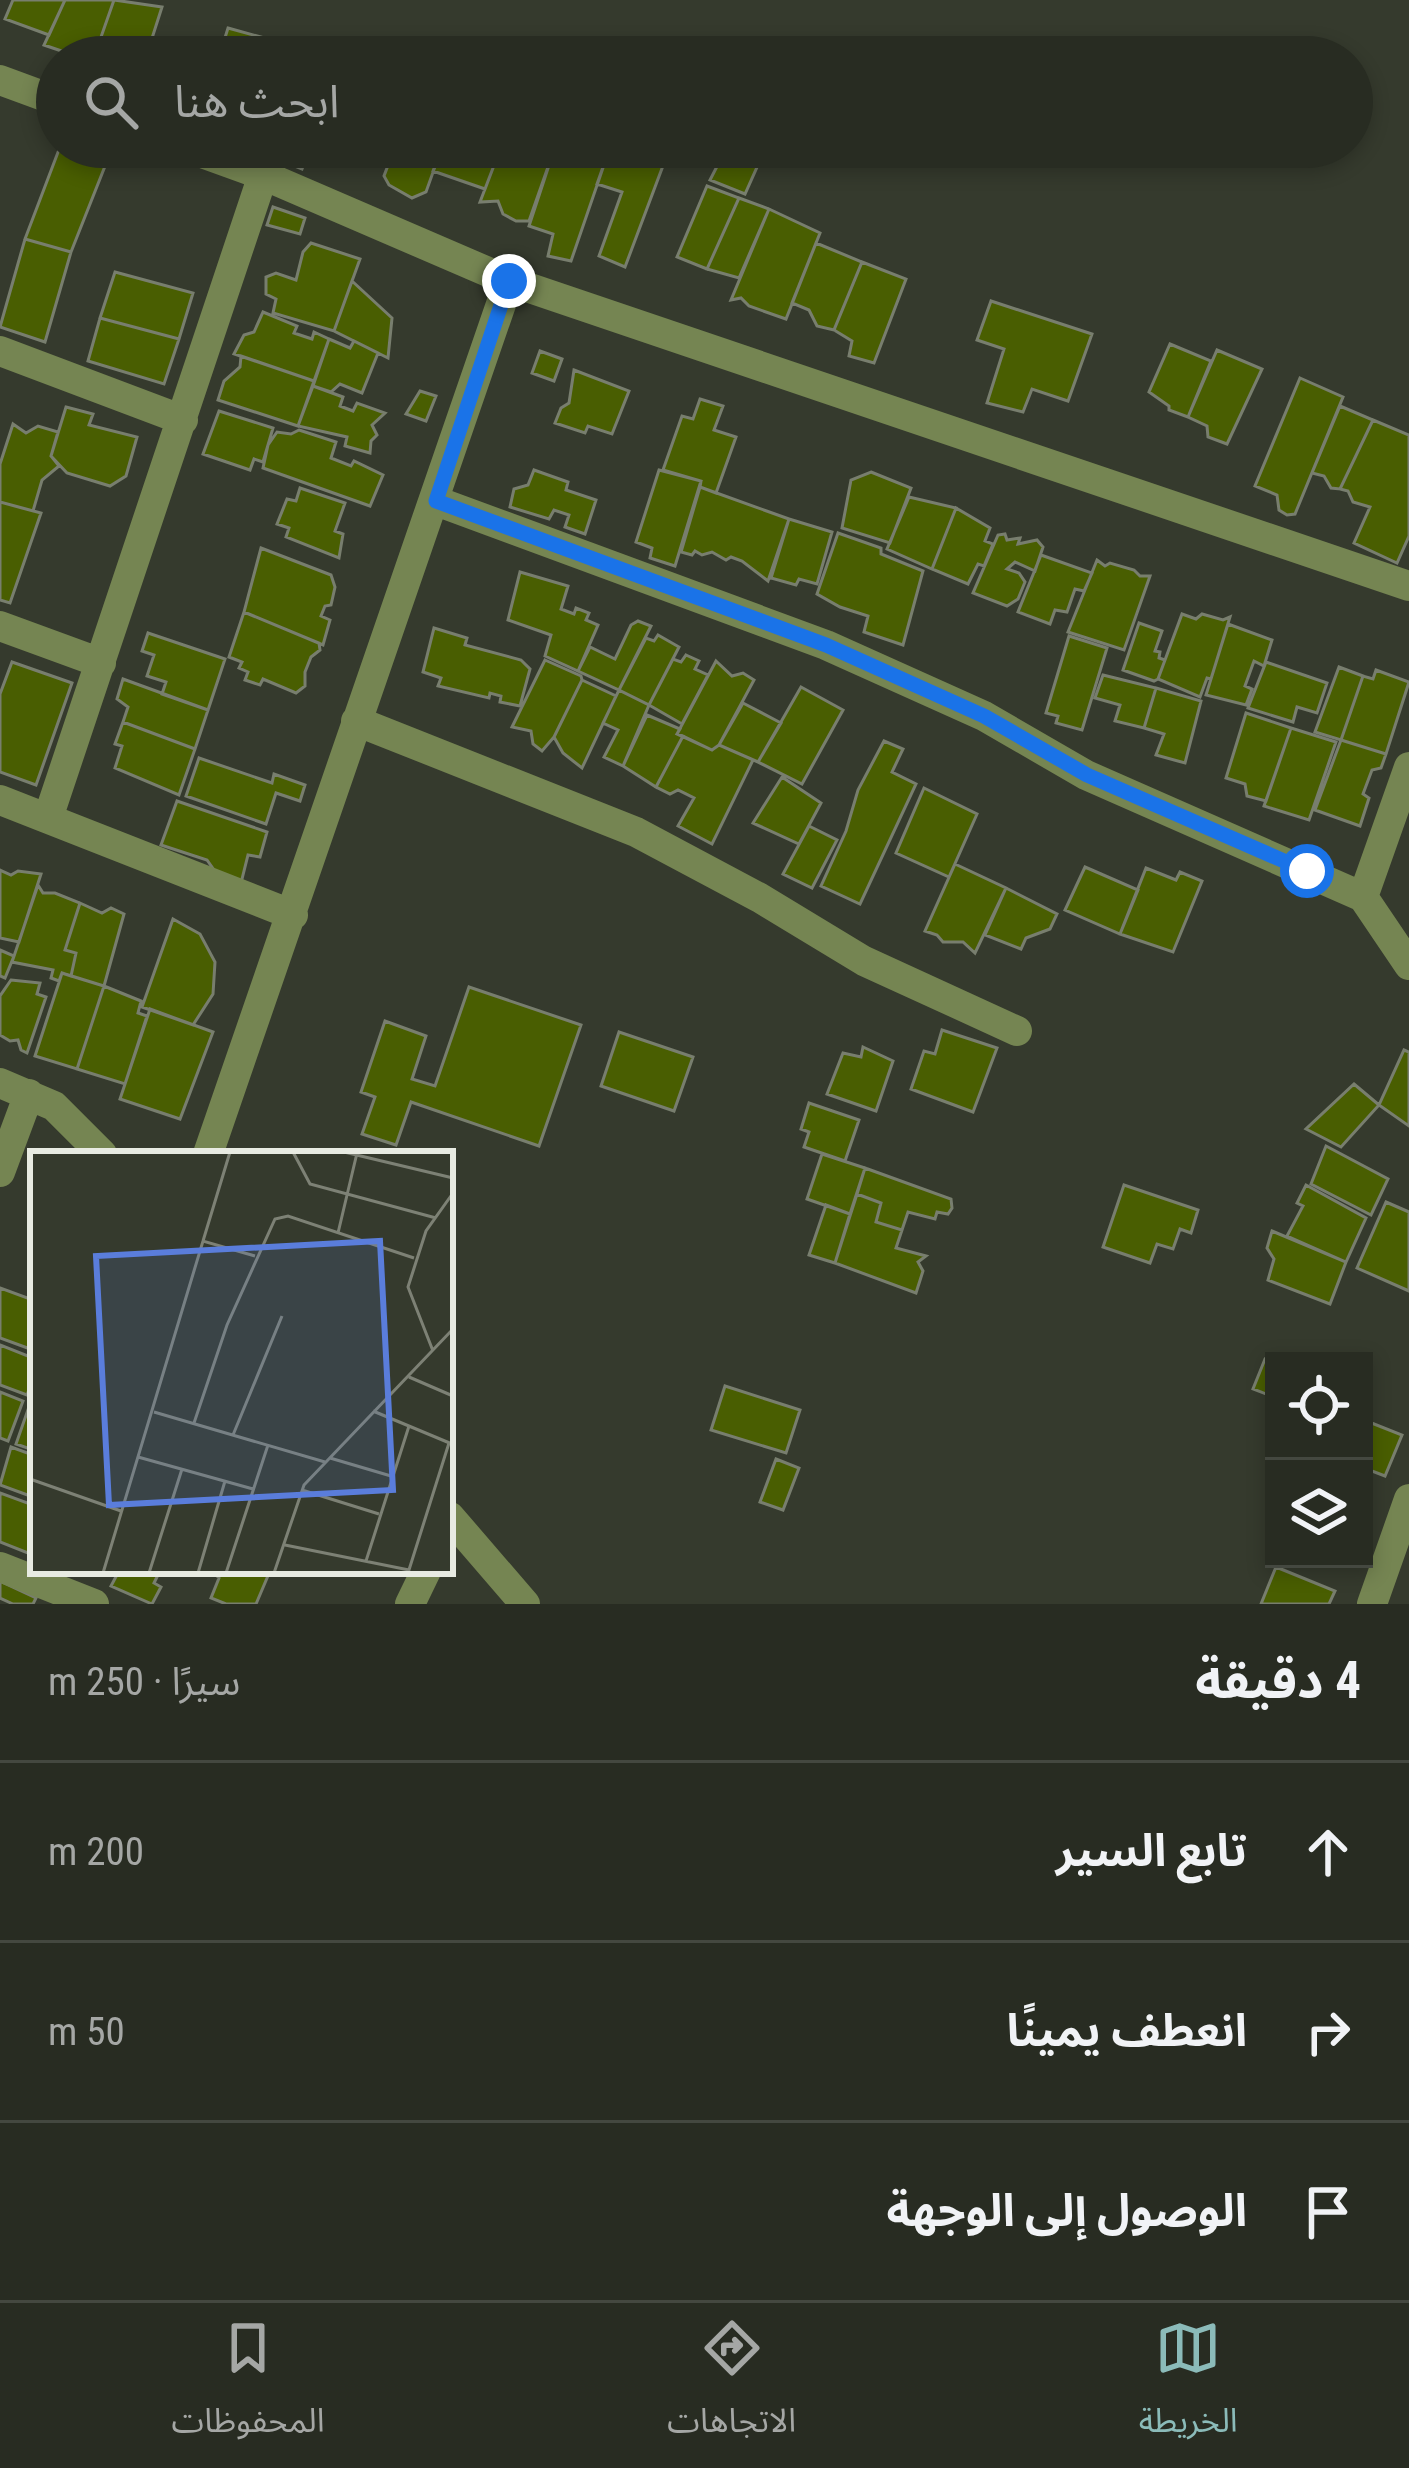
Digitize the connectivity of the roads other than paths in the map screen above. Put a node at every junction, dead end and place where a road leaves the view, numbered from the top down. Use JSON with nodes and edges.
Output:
{"nodes":[{"id":1,"x":0,"y":80,"type":"edge"},
{"id":2,"x":36,"y":93,"type":"edge"},
{"id":3,"x":243,"y":168,"type":"edge"},
{"id":4,"x":262,"y":175,"type":"junction"},
{"id":5,"x":509,"y":281,"type":"junction"},
{"id":6,"x":0,"y":352,"type":"edge"},
{"id":7,"x":183,"y":420,"type":"junction"},
{"id":8,"x":436,"y":501,"type":"junction"},
{"id":9,"x":1409,"y":586,"type":"edge"},
{"id":10,"x":0,"y":626,"type":"edge"},
{"id":11,"x":101,"y":663,"type":"junction"},
{"id":12,"x":356,"y":721,"type":"junction"},
{"id":13,"x":1409,"y":767,"type":"edge"},
{"id":14,"x":0,"y":800,"type":"edge"},
{"id":15,"x":48,"y":818,"type":"junction"},
{"id":16,"x":1364,"y":897,"type":"junction"},
{"id":17,"x":293,"y":915,"type":"junction"},
{"id":18,"x":1409,"y":964,"type":"edge"},
{"id":19,"x":1017,"y":1031,"type":"dead end"},
{"id":20,"x":15,"y":1089,"type":"edge"},
{"id":21,"x":99,"y":1151,"type":"edge"},
{"id":22,"x":209,"y":1151,"type":"edge"},
{"id":23,"x":0,"y":1172,"type":"edge"},
{"id":24,"x":1409,"y":1499,"type":"edge"},
{"id":25,"x":453,"y":1522,"type":"edge"},
{"id":26,"x":0,"y":1568,"type":"edge"},
{"id":27,"x":425,"y":1574,"type":"edge"},
{"id":28,"x":88,"y":1591,"type":"edge"},
{"id":29,"x":410,"y":1604,"type":"edge"},
{"id":30,"x":526,"y":1604,"type":"edge"},
{"id":31,"x":1372,"y":1604,"type":"edge"}],
"edges":[{"from":1,"to":2,"type":"street"},
{"from":3,"to":4,"type":"street"},
{"from":4,"to":5,"type":"street"},
{"from":4,"to":7,"type":"street"},
{"from":5,"to":8,"type":"street"},
{"from":5,"to":9,"type":"street"},
{"from":6,"to":7,"type":"street"},
{"from":7,"to":11,"type":"street"},
{"from":8,"to":12,"type":"street"},
{"from":8,"to":16,"type":"street"},
{"from":10,"to":11,"type":"street"},
{"from":11,"to":15,"type":"street"},
{"from":12,"to":17,"type":"street"},
{"from":12,"to":19,"type":"street"},
{"from":13,"to":16,"type":"street"},
{"from":14,"to":15,"type":"street"},
{"from":15,"to":17,"type":"street"},
{"from":16,"to":18,"type":"street"},
{"from":17,"to":22,"type":"street"},
{"from":20,"to":21,"type":"street"},
{"from":20,"to":23,"type":"street"},
{"from":24,"to":31,"type":"street"},
{"from":25,"to":30,"type":"street"},
{"from":26,"to":28,"type":"street"},
{"from":27,"to":29,"type":"street"}]}
